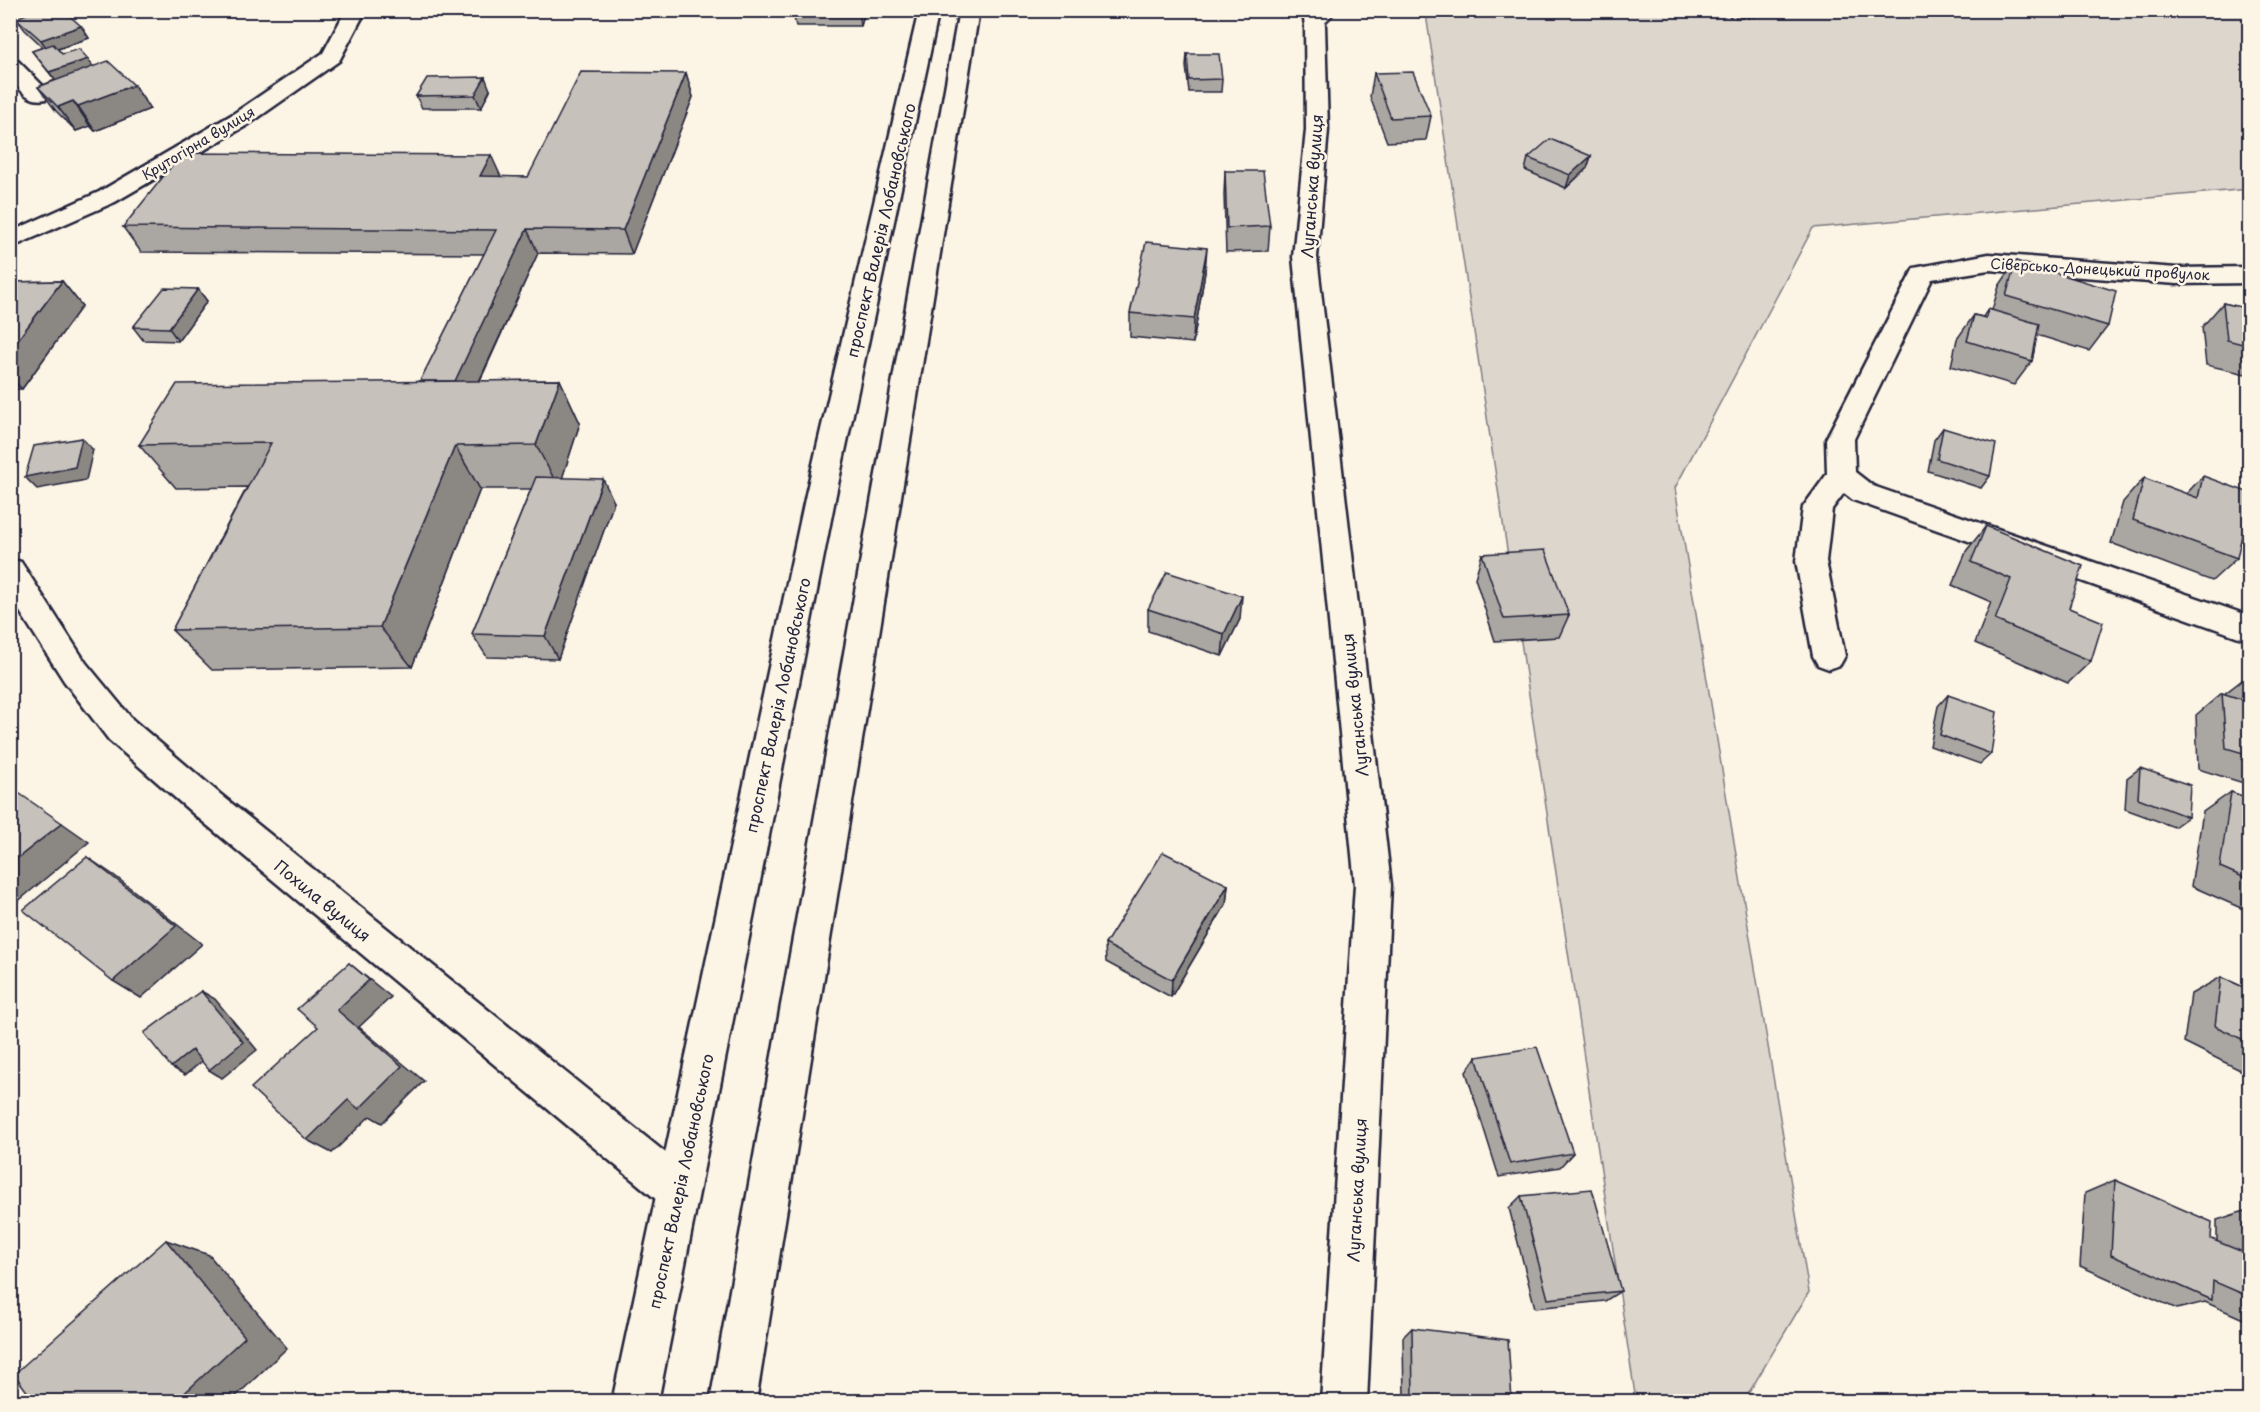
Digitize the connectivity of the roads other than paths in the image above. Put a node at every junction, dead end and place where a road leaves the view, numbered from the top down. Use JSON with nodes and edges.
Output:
{"nodes":[{"id":1,"x":356,"y":10,"type":"edge"},
{"id":2,"x":929,"y":10,"type":"edge"},
{"id":3,"x":969,"y":10,"type":"edge"},
{"id":4,"x":1319,"y":15,"type":"edge"},
{"id":5,"x":10,"y":66,"type":"edge"},
{"id":6,"x":38,"y":94,"type":"dead end"},
{"id":7,"x":10,"y":242,"type":"edge"},
{"id":8,"x":2250,"y":275,"type":"edge"},
{"id":9,"x":1841,"y":476,"type":"junction"},
{"id":10,"x":10,"y":570,"type":"edge"},
{"id":11,"x":2250,"y":629,"type":"edge"},
{"id":12,"x":1829,"y":656,"type":"dead end"},
{"id":13,"x":678,"y":1190,"type":"junction"},
{"id":14,"x":635,"y":1401,"type":"edge"},
{"id":15,"x":733,"y":1401,"type":"edge"},
{"id":16,"x":1344,"y":1401,"type":"edge"}],
"edges":[{"from":1,"to":7,"type":"street","name":"Крутогірна вулиця"},
{"from":2,"to":13,"type":"street","name":"проспект Валерія Лобановського"},
{"from":3,"to":15,"type":"street"},
{"from":4,"to":16,"type":"street","name":"Луганська вулиця"},
{"from":5,"to":6,"type":"street"},
{"from":8,"to":9,"type":"street","name":"Сіверсько-Донецький провулок"},
{"from":9,"to":11,"type":"street"},
{"from":9,"to":12,"type":"street"},
{"from":10,"to":13,"type":"street","name":"Похила вулиця"},
{"from":13,"to":14,"type":"street","name":"проспект Валерія Лобановського"}]}
